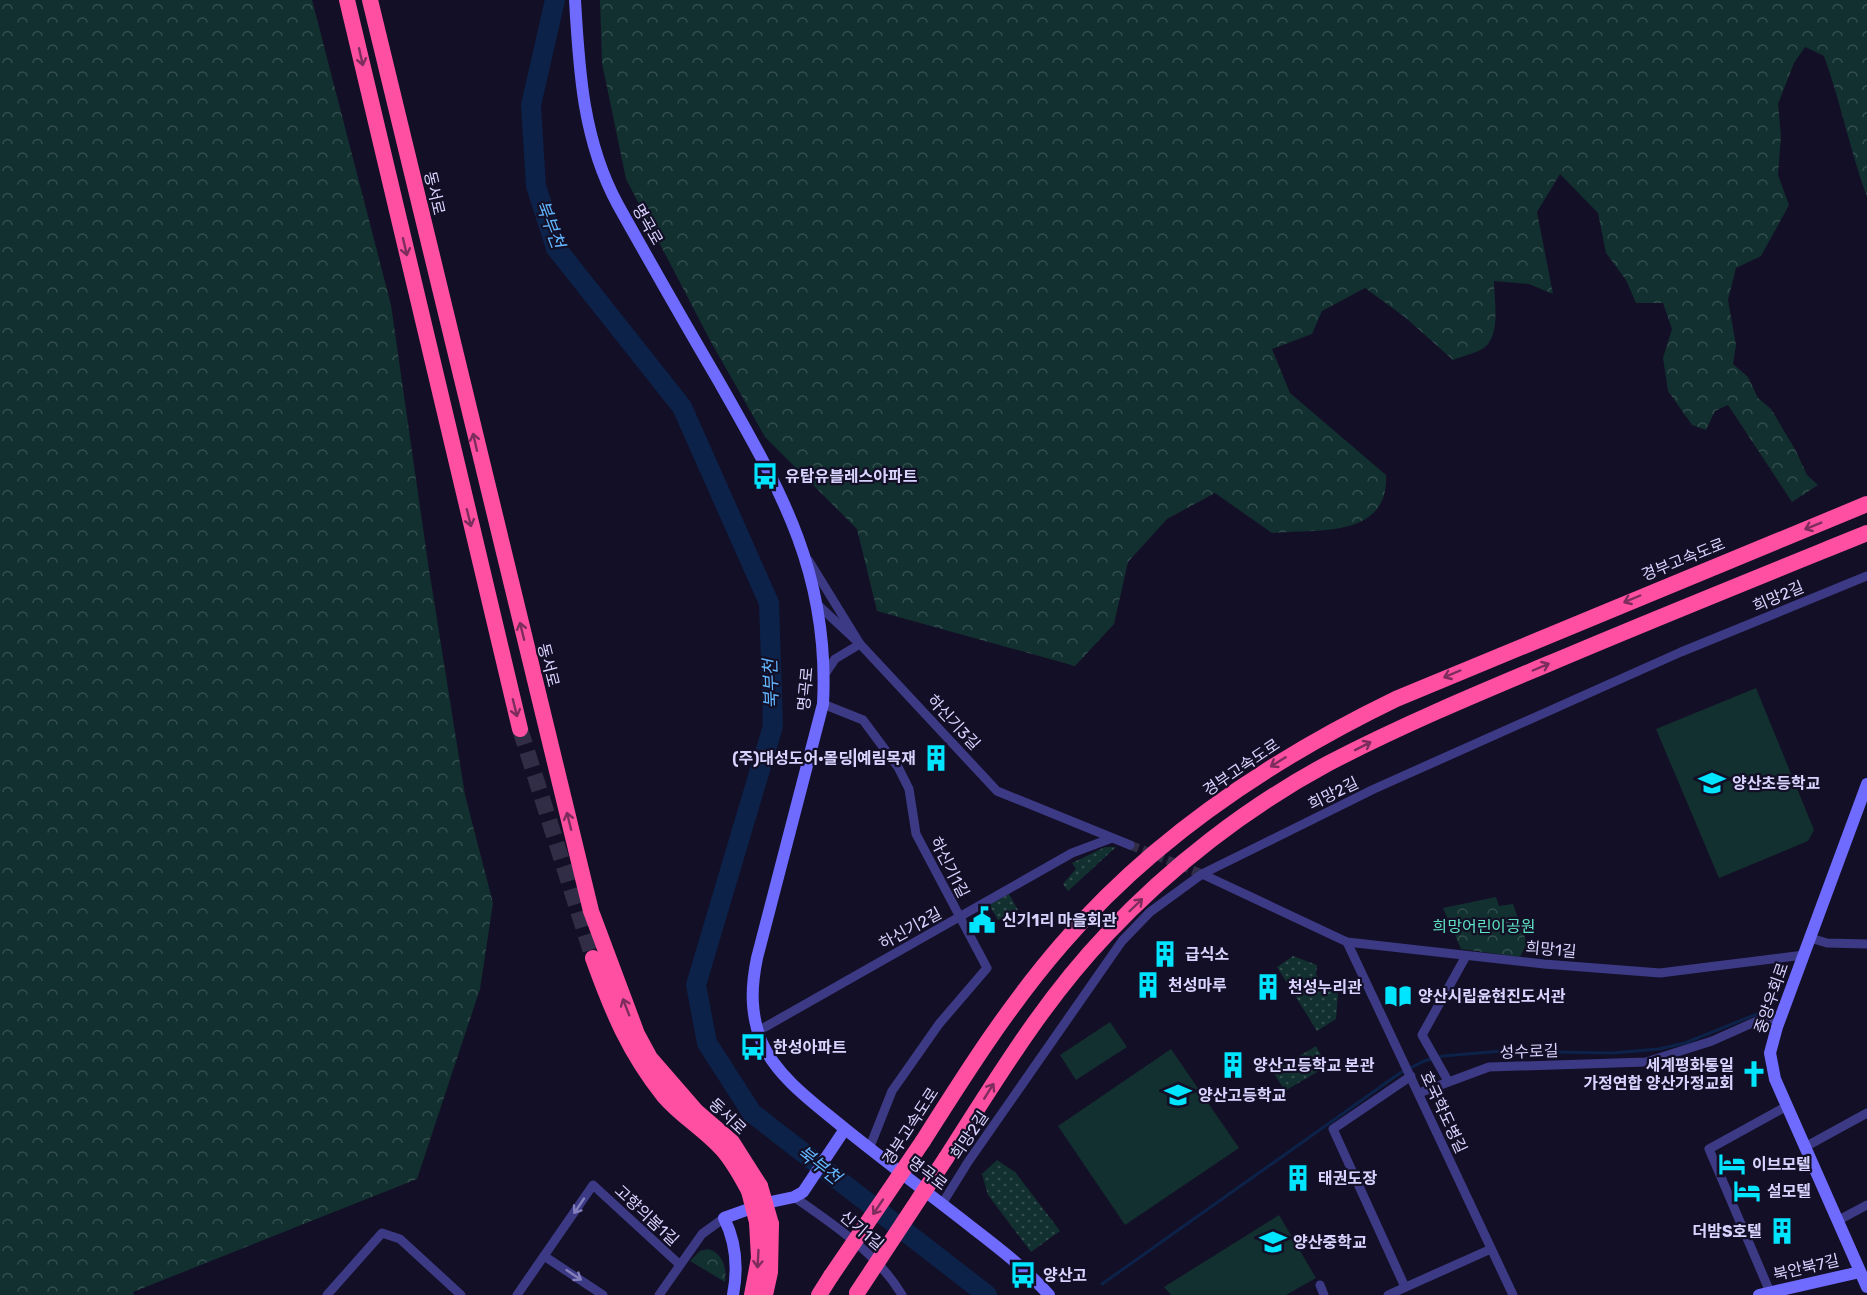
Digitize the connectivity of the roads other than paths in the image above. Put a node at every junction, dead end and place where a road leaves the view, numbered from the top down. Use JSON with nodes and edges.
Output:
{"nodes":[{"id":1,"x":347,"y":0,"type":"edge"},
{"id":2,"x":370,"y":0,"type":"edge"},
{"id":3,"x":575,"y":0,"type":"edge"},
{"id":4,"x":1867,"y":504,"type":"edge"},
{"id":5,"x":1867,"y":533,"type":"edge"},
{"id":6,"x":807,"y":558,"type":"junction"},
{"id":7,"x":1867,"y":576,"type":"edge"},
{"id":8,"x":818,"y":605,"type":"junction"},
{"id":9,"x":860,"y":644,"type":"junction"},
{"id":10,"x":825,"y":674,"type":"junction"},
{"id":11,"x":823,"y":704,"type":"junction"},
{"id":12,"x":520,"y":729,"type":"tunnel mouth"},
{"id":13,"x":1867,"y":784,"type":"edge"},
{"id":14,"x":1112,"y":838,"type":"junction"},
{"id":15,"x":1130,"y":845,"type":"tunnel mouth"},
{"id":16,"x":1202,"y":874,"type":"junction"},
{"id":17,"x":959,"y":918,"type":"junction"},
{"id":18,"x":1810,"y":938,"type":"junction"},
{"id":19,"x":1347,"y":942,"type":"junction"},
{"id":20,"x":1867,"y":944,"type":"edge"},
{"id":21,"x":1804,"y":955,"type":"junction"},
{"id":22,"x":1466,"y":956,"type":"junction"},
{"id":23,"x":593,"y":958,"type":"tunnel mouth"},
{"id":24,"x":1779,"y":1021,"type":"junction"},
{"id":25,"x":758,"y":1031,"type":"junction"},
{"id":26,"x":1411,"y":1075,"type":"junction"},
{"id":27,"x":1448,"y":1081,"type":"junction"},
{"id":28,"x":1419,"y":1093,"type":"junction"},
{"id":29,"x":1787,"y":1106,"type":"junction"},
{"id":30,"x":1867,"y":1113,"type":"edge"},
{"id":31,"x":845,"y":1129,"type":"junction"},
{"id":32,"x":1805,"y":1146,"type":"junction"},
{"id":33,"x":869,"y":1149,"type":"junction"},
{"id":34,"x":755,"y":1188,"type":"junction"},
{"id":35,"x":799,"y":1194,"type":"junction"},
{"id":36,"x":942,"y":1204,"type":"junction"},
{"id":37,"x":1867,"y":1205,"type":"edge"},
{"id":38,"x":724,"y":1218,"type":"junction"},
{"id":39,"x":1838,"y":1221,"type":"junction"},
{"id":40,"x":764,"y":1223,"type":"junction"},
{"id":41,"x":1491,"y":1249,"type":"junction"},
{"id":42,"x":544,"y":1256,"type":"junction"},
{"id":43,"x":679,"y":1264,"type":"junction"},
{"id":44,"x":1863,"y":1271,"type":"edge"},
{"id":45,"x":1320,"y":1285,"type":"dead end"},
{"id":46,"x":1405,"y":1287,"type":"junction"},
{"id":47,"x":1867,"y":1287,"type":"edge"},
{"id":48,"x":450,"y":1291,"type":"edge"},
{"id":49,"x":856,"y":1294,"type":"edge"},
{"id":50,"x":1766,"y":1294,"type":"edge"},
{"id":51,"x":327,"y":1295,"type":"edge"},
{"id":52,"x":461,"y":1295,"type":"edge"},
{"id":53,"x":518,"y":1295,"type":"edge"},
{"id":54,"x":603,"y":1295,"type":"edge"},
{"id":55,"x":659,"y":1295,"type":"edge"},
{"id":56,"x":733,"y":1295,"type":"edge"},
{"id":57,"x":752,"y":1295,"type":"edge"},
{"id":58,"x":765,"y":1295,"type":"edge"},
{"id":59,"x":819,"y":1295,"type":"edge"},
{"id":60,"x":902,"y":1295,"type":"edge"},
{"id":61,"x":1049,"y":1295,"type":"edge"},
{"id":62,"x":1324,"y":1295,"type":"edge"},
{"id":63,"x":1388,"y":1295,"type":"edge"},
{"id":64,"x":1513,"y":1295,"type":"edge"}],
"edges":[{"from":1,"to":12,"type":"highway","one_way":true},
{"from":34,"to":2,"type":"highway","name":"동서로","one_way":true},
{"from":3,"to":6,"type":"main road","name":"명곡로"},
{"from":4,"to":59,"type":"highway","name":"경부고속도로","one_way":true,"bridge":true},
{"from":49,"to":5,"type":"highway","one_way":true,"bridge":true},
{"from":6,"to":8,"type":"main road","name":"명곡로"},
{"from":6,"to":9,"type":"street","name":"하신기3길"},
{"from":7,"to":16,"type":"street","name":"희망2길"},
{"from":8,"to":9,"type":"street"},
{"from":8,"to":10,"type":"main road","name":"명곡로"},
{"from":9,"to":10,"type":"street"},
{"from":9,"to":14,"type":"street","name":"하신기3길"},
{"from":10,"to":11,"type":"main road","name":"명곡로"},
{"from":11,"to":17,"type":"street","name":"하신기1길"},
{"from":11,"to":25,"type":"main road","name":"명곡로"},
{"from":13,"to":18,"type":"main road","name":"중앙우회로"},
{"from":14,"to":15,"type":"street","name":"하신기3길"},
{"from":14,"to":17,"type":"street","name":"하신기2길"},
{"from":16,"to":19,"type":"street","name":"희망1길"},
{"from":16,"to":36,"type":"street","name":"희망2길"},
{"from":17,"to":25,"type":"street","name":"하신기2길"},
{"from":17,"to":33,"type":"street","name":"하신기1길"},
{"from":18,"to":20,"type":"street"},
{"from":18,"to":21,"type":"main road","name":"중앙우회로"},
{"from":19,"to":22,"type":"street","name":"희망1길"},
{"from":19,"to":26,"type":"street","name":"호국학도병길"},
{"from":21,"to":22,"type":"street","name":"희망1길"},
{"from":21,"to":24,"type":"main road","name":"중앙우회로"},
{"from":22,"to":27,"type":"street"},
{"from":23,"to":34,"type":"highway","name":"동서로"},
{"from":24,"to":27,"type":"street","name":"성수로길"},
{"from":24,"to":29,"type":"main road","name":"중앙우회로"},
{"from":25,"to":31,"type":"main road","name":"명곡로"},
{"from":26,"to":28,"type":"street","name":"호국학도병길"},
{"from":26,"to":46,"type":"street"},
{"from":27,"to":28,"type":"street","name":"성수로길"},
{"from":28,"to":41,"type":"street","name":"호국학도병길"},
{"from":29,"to":32,"type":"main road","name":"중앙우회로"},
{"from":29,"to":50,"type":"street"},
{"from":30,"to":32,"type":"street"},
{"from":31,"to":33,"type":"main road","name":"명곡로"},
{"from":31,"to":35,"type":"main road"},
{"from":32,"to":39,"type":"main road","name":"중앙우회로"},
{"from":33,"to":36,"type":"main road","name":"명곡로"},
{"from":34,"to":40,"type":"highway","name":"동서로","bridge":true},
{"from":35,"to":38,"type":"main road"},
{"from":35,"to":60,"type":"street","name":"신기1길"},
{"from":36,"to":61,"type":"main road","name":"명곡로"},
{"from":37,"to":39,"type":"street"},
{"from":38,"to":43,"type":"street","name":"고향의봄1길"},
{"from":38,"to":56,"type":"main road"},
{"from":39,"to":44,"type":"main road","name":"중앙우회로"},
{"from":40,"to":57,"type":"highway","name":"동서로","one_way":true},
{"from":40,"to":58,"type":"highway","name":"동서로"},
{"from":41,"to":46,"type":"street"},
{"from":41,"to":64,"type":"street","name":"호국학도병길"},
{"from":43,"to":42,"type":"street","name":"고향의봄1길","one_way":true},
{"from":42,"to":53,"type":"street","name":"고향의봄1길"},
{"from":42,"to":54,"type":"street","one_way":true},
{"from":43,"to":55,"type":"street"},
{"from":44,"to":47,"type":"main road","name":"중앙우회로"},
{"from":44,"to":50,"type":"main road","name":"북안북7길"},
{"from":45,"to":62,"type":"street"},
{"from":46,"to":63,"type":"street"},
{"from":48,"to":51,"type":"street"},
{"from":48,"to":52,"type":"street"}]}
